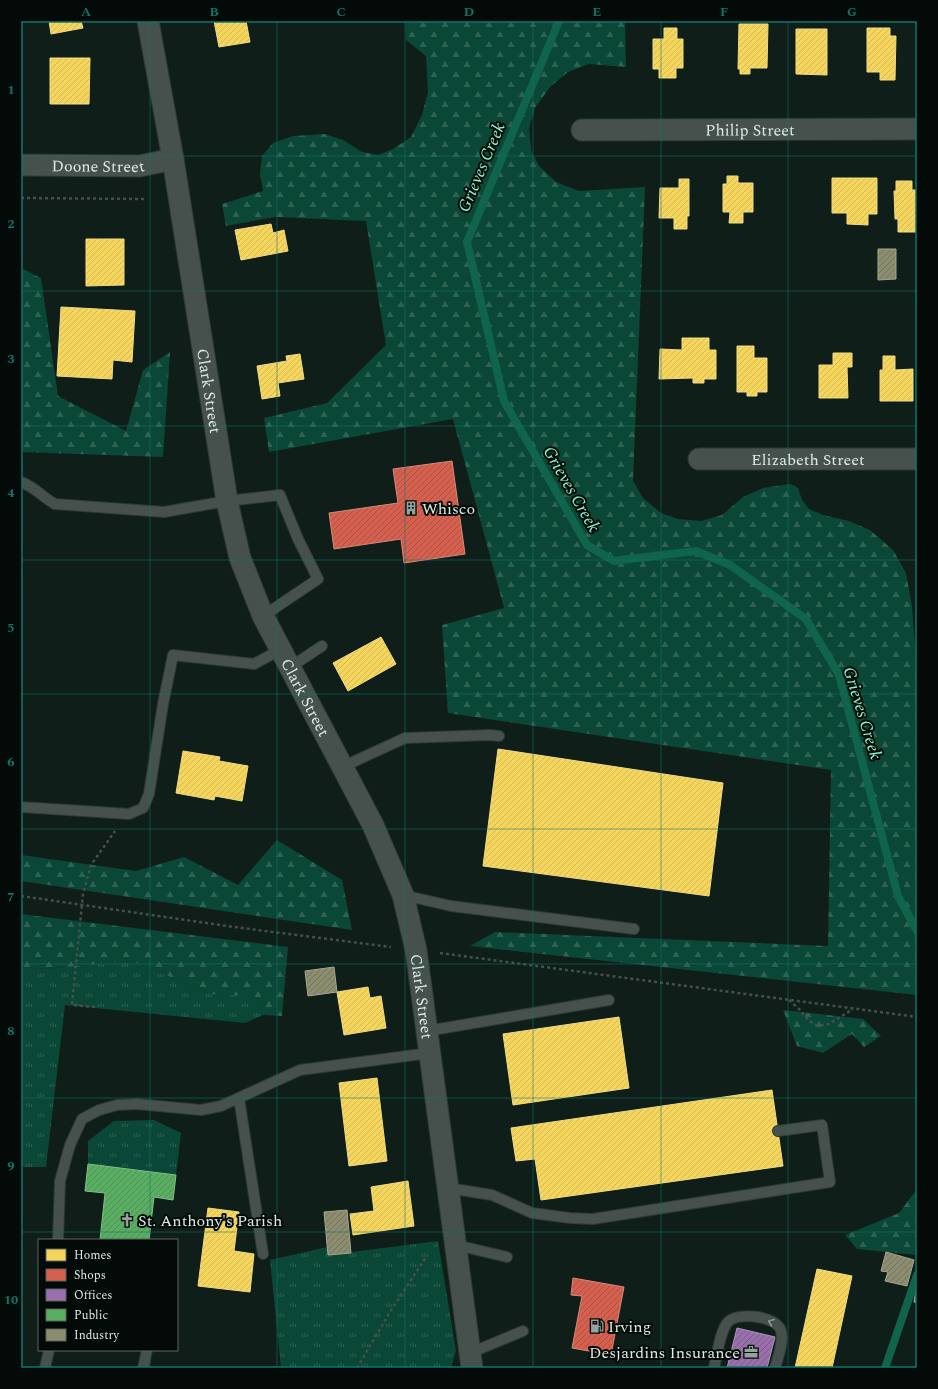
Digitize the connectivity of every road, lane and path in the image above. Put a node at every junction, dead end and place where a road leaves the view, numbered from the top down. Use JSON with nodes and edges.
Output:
{"nodes":[{"id":1,"x":148,"y":21,"type":"edge"},
{"id":2,"x":917,"y":129,"type":"edge"},
{"id":3,"x":582,"y":130,"type":"dead end"},
{"id":4,"x":173,"y":159,"type":"junction"},
{"id":5,"x":21,"y":165,"type":"edge"},
{"id":6,"x":21,"y":198,"type":"edge"},
{"id":7,"x":145,"y":199,"type":"dead end"},
{"id":8,"x":699,"y":459,"type":"dead end"},
{"id":9,"x":917,"y":459,"type":"edge"},
{"id":10,"x":21,"y":482,"type":"edge"},
{"id":11,"x":227,"y":501,"type":"junction"},
{"id":12,"x":263,"y":616,"type":"junction"},
{"id":13,"x":322,"y":646,"type":"dead end"},
{"id":14,"x":284,"y":659,"type":"junction"},
{"id":15,"x":499,"y":736,"type":"dead end"},
{"id":16,"x":342,"y":767,"type":"junction"},
{"id":17,"x":21,"y":807,"type":"edge"},
{"id":18,"x":129,"y":814,"type":"junction"},
{"id":19,"x":402,"y":895,"type":"junction"},
{"id":20,"x":21,"y":896,"type":"edge"},
{"id":21,"x":82,"y":905,"type":"junction"},
{"id":22,"x":634,"y":929,"type":"dead end"},
{"id":23,"x":416,"y":950,"type":"junction"},
{"id":24,"x":609,"y":1000,"type":"dead end"},
{"id":25,"x":788,"y":1000,"type":"junction"},
{"id":26,"x":95,"y":1008,"type":"dead end"},
{"id":27,"x":854,"y":1009,"type":"junction"},
{"id":28,"x":917,"y":1017,"type":"edge"},
{"id":29,"x":427,"y":1030,"type":"junction"},
{"id":30,"x":430,"y":1053,"type":"junction"},
{"id":31,"x":239,"y":1098,"type":"junction"},
{"id":32,"x":778,"y":1131,"type":"dead end"},
{"id":33,"x":448,"y":1188,"type":"junction"},
{"id":34,"x":58,"y":1239,"type":"edge"},
{"id":35,"x":456,"y":1245,"type":"junction"},
{"id":36,"x":263,"y":1254,"type":"dead end"},
{"id":37,"x":426,"y":1257,"type":"dead end"},
{"id":38,"x":507,"y":1257,"type":"dead end"},
{"id":39,"x":523,"y":1331,"type":"dead end"},
{"id":40,"x":49,"y":1351,"type":"edge"},
{"id":41,"x":147,"y":1351,"type":"edge"},
{"id":42,"x":471,"y":1360,"type":"edge"},
{"id":43,"x":45,"y":1368,"type":"edge"},
{"id":44,"x":143,"y":1368,"type":"edge"},
{"id":45,"x":357,"y":1368,"type":"edge"},
{"id":46,"x":714,"y":1368,"type":"edge"},
{"id":47,"x":775,"y":1368,"type":"edge"}],
"edges":[{"from":1,"to":4,"type":"street","name":"Clark Street"},
{"from":2,"to":3,"type":"street","name":"Philip Street"},
{"from":4,"to":5,"type":"street","name":"Doone Street"},
{"from":4,"to":11,"type":"street","name":"Clark Street"},
{"from":6,"to":7,"type":"path"},
{"from":8,"to":9,"type":"street","name":"Elizabeth Street"},
{"from":10,"to":11,"type":"lane"},
{"from":11,"to":12,"type":"street","name":"Clark Street"},
{"from":11,"to":12,"type":"lane"},
{"from":12,"to":14,"type":"street","name":"Clark Street"},
{"from":13,"to":14,"type":"lane"},
{"from":14,"to":16,"type":"street","name":"Clark Street"},
{"from":14,"to":18,"type":"lane"},
{"from":15,"to":16,"type":"lane"},
{"from":16,"to":19,"type":"street","name":"Clark Street"},
{"from":17,"to":18,"type":"lane"},
{"from":18,"to":21,"type":"path"},
{"from":19,"to":22,"type":"lane"},
{"from":19,"to":23,"type":"street","name":"Clark Street"},
{"from":20,"to":21,"type":"path"},
{"from":21,"to":23,"type":"path"},
{"from":21,"to":26,"type":"path"},
{"from":23,"to":25,"type":"path"},
{"from":23,"to":29,"type":"street","name":"Clark Street"},
{"from":24,"to":29,"type":"lane"},
{"from":25,"to":27,"type":"path"},
{"from":25,"to":27,"type":"path"},
{"from":27,"to":28,"type":"path"},
{"from":29,"to":30,"type":"street","name":"Clark Street"},
{"from":30,"to":31,"type":"lane"},
{"from":30,"to":33,"type":"street","name":"Clark Street"},
{"from":31,"to":34,"type":"lane"},
{"from":31,"to":36,"type":"lane"},
{"from":32,"to":33,"type":"lane"},
{"from":33,"to":35,"type":"street","name":"Clark Street"},
{"from":35,"to":38,"type":"lane"},
{"from":35,"to":42,"type":"street","name":"Clark Street"},
{"from":37,"to":45,"type":"path"},
{"from":39,"to":42,"type":"lane"},
{"from":40,"to":43,"type":"lane"},
{"from":41,"to":44,"type":"lane"},
{"from":47,"to":46,"type":"lane","one_way":true}]}
